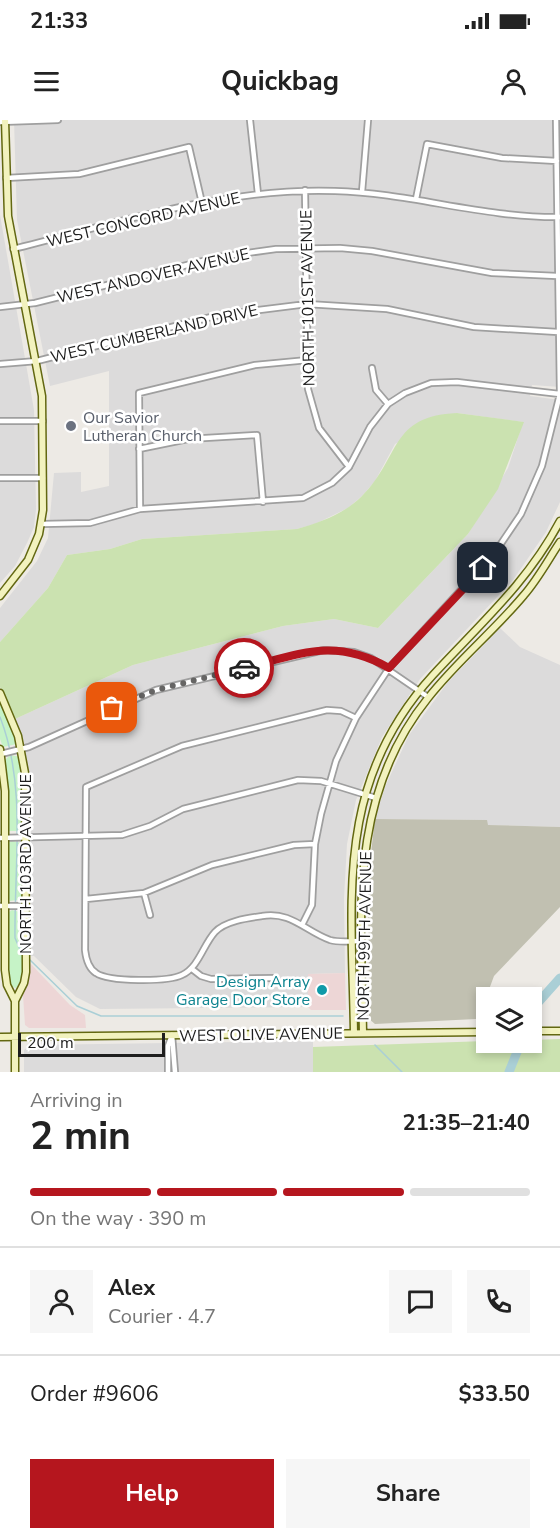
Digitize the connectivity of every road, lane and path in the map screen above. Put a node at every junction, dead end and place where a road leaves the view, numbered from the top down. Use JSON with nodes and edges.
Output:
{"nodes":[{"id":1,"x":58,"y":120,"type":"edge"},
{"id":2,"x":250,"y":120,"type":"edge"},
{"id":3,"x":368,"y":120,"type":"edge"},
{"id":4,"x":556,"y":120,"type":"edge"},
{"id":5,"x":3,"y":121,"type":"edge"},
{"id":6,"x":557,"y":161,"type":"junction"},
{"id":7,"x":6,"y":178,"type":"junction"},
{"id":8,"x":305,"y":190,"type":"junction"},
{"id":9,"x":362,"y":192,"type":"junction"},
{"id":10,"x":258,"y":194,"type":"junction"},
{"id":11,"x":416,"y":199,"type":"junction"},
{"id":12,"x":202,"y":203,"type":"junction"},
{"id":13,"x":558,"y":217,"type":"edge"},
{"id":14,"x":307,"y":248,"type":"junction"},
{"id":15,"x":13,"y":249,"type":"junction"},
{"id":16,"x":557,"y":276,"type":"junction"},
{"id":17,"x":308,"y":304,"type":"junction"},
{"id":18,"x":25,"y":305,"type":"junction"},
{"id":19,"x":0,"y":308,"type":"edge"},
{"id":20,"x":558,"y":332,"type":"junction"},
{"id":21,"x":308,"y":360,"type":"junction"},
{"id":22,"x":37,"y":361,"type":"junction"},
{"id":23,"x":0,"y":364,"type":"edge"},
{"id":24,"x":372,"y":368,"type":"dead end"},
{"id":25,"x":560,"y":394,"type":"edge"},
{"id":26,"x":388,"y":404,"type":"junction"},
{"id":27,"x":0,"y":421,"type":"edge"},
{"id":28,"x":43,"y":421,"type":"junction"},
{"id":29,"x":140,"y":449,"type":"junction"},
{"id":30,"x":349,"y":467,"type":"junction"},
{"id":31,"x":0,"y":478,"type":"edge"},
{"id":32,"x":43,"y":478,"type":"junction"},
{"id":33,"x":263,"y":502,"type":"junction"},
{"id":34,"x":140,"y":509,"type":"junction"},
{"id":35,"x":560,"y":521,"type":"edge"},
{"id":36,"x":42,"y":524,"type":"junction"},
{"id":37,"x":560,"y":542,"type":"edge"},
{"id":38,"x":514,"y":590,"type":"junction"},
{"id":39,"x":0,"y":596,"type":"edge"},
{"id":40,"x":522,"y":598,"type":"junction"},
{"id":41,"x":389,"y":668,"type":"junction"},
{"id":42,"x":420,"y":690,"type":"junction"},
{"id":43,"x":0,"y":693,"type":"edge"},
{"id":44,"x":429,"y":697,"type":"junction"},
{"id":45,"x":356,"y":718,"type":"junction"},
{"id":46,"x":22,"y":750,"type":"junction"},
{"id":47,"x":1,"y":751,"type":"edge"},
{"id":48,"x":329,"y":783,"type":"junction"},
{"id":49,"x":366,"y":795,"type":"junction"},
{"id":50,"x":375,"y":798,"type":"junction"},
{"id":51,"x":26,"y":837,"type":"junction"},
{"id":52,"x":3,"y":838,"type":"edge"},
{"id":53,"x":85,"y":838,"type":"junction"},
{"id":54,"x":315,"y":844,"type":"junction"},
{"id":55,"x":144,"y":893,"type":"junction"},
{"id":56,"x":86,"y":899,"type":"junction"},
{"id":57,"x":3,"y":906,"type":"edge"},
{"id":58,"x":26,"y":906,"type":"junction"},
{"id":59,"x":150,"y":915,"type":"dead end"},
{"id":60,"x":303,"y":923,"type":"junction"},
{"id":61,"x":351,"y":941,"type":"junction"},
{"id":62,"x":362,"y":941,"type":"junction"},
{"id":63,"x":192,"y":969,"type":"junction"},
{"id":64,"x":275,"y":978,"type":"dead end"},
{"id":65,"x":15,"y":1001,"type":"junction"},
{"id":66,"x":542,"y":1031,"type":"edge"},
{"id":67,"x":558,"y":1031,"type":"edge"},
{"id":68,"x":476,"y":1032,"type":"edge"},
{"id":69,"x":354,"y":1033,"type":"junction"},
{"id":70,"x":363,"y":1033,"type":"junction"},
{"id":71,"x":171,"y":1035,"type":"junction"},
{"id":72,"x":0,"y":1036,"type":"edge"},
{"id":73,"x":16,"y":1036,"type":"junction"},
{"id":74,"x":15,"y":1072,"type":"edge"},
{"id":75,"x":168,"y":1072,"type":"edge"},
{"id":76,"x":175,"y":1072,"type":"edge"}],
"edges":[{"from":1,"to":5,"type":"street"},
{"from":2,"to":10,"type":"street"},
{"from":3,"to":9,"type":"street"},
{"from":4,"to":6,"type":"street"},
{"from":5,"to":7,"type":"main road"},
{"from":6,"to":11,"type":"street"},
{"from":6,"to":13,"type":"street"},
{"from":7,"to":12,"type":"street"},
{"from":7,"to":15,"type":"main road"},
{"from":8,"to":9,"type":"street","name":"WEST CONCORD AVENUE"},
{"from":8,"to":10,"type":"street","name":"WEST CONCORD AVENUE"},
{"from":8,"to":14,"type":"street","name":"NORTH 101ST AVENUE"},
{"from":9,"to":11,"type":"street","name":"WEST CONCORD AVENUE"},
{"from":10,"to":12,"type":"street","name":"WEST CONCORD AVENUE"},
{"from":11,"to":13,"type":"street","name":"WEST CONCORD AVENUE"},
{"from":12,"to":15,"type":"street","name":"WEST CONCORD AVENUE"},
{"from":13,"to":16,"type":"street"},
{"from":14,"to":16,"type":"street","name":"WEST ANDOVER AVENUE"},
{"from":14,"to":17,"type":"street","name":"NORTH 101ST AVENUE"},
{"from":14,"to":18,"type":"street","name":"WEST ANDOVER AVENUE"},
{"from":15,"to":18,"type":"main road"},
{"from":16,"to":20,"type":"street"},
{"from":17,"to":20,"type":"street","name":"WEST CUMBERLAND DRIVE"},
{"from":17,"to":21,"type":"street","name":"NORTH 101ST AVENUE"},
{"from":17,"to":22,"type":"street","name":"WEST CUMBERLAND DRIVE"},
{"from":18,"to":19,"type":"street","name":"WEST ANDOVER AVENUE"},
{"from":18,"to":22,"type":"main road"},
{"from":20,"to":25,"type":"street"},
{"from":21,"to":29,"type":"street"},
{"from":21,"to":30,"type":"street","name":"NORTH 101ST AVENUE"},
{"from":22,"to":23,"type":"street","name":"WEST CUMBERLAND DRIVE"},
{"from":22,"to":28,"type":"main road"},
{"from":24,"to":26,"type":"street"},
{"from":25,"to":26,"type":"street"},
{"from":25,"to":41,"type":"street"},
{"from":26,"to":30,"type":"street"},
{"from":27,"to":28,"type":"street"},
{"from":28,"to":32,"type":"main road"},
{"from":29,"to":33,"type":"street"},
{"from":29,"to":34,"type":"street"},
{"from":30,"to":33,"type":"street"},
{"from":31,"to":32,"type":"street"},
{"from":32,"to":36,"type":"main road"},
{"from":33,"to":34,"type":"street"},
{"from":34,"to":36,"type":"street"},
{"from":35,"to":38,"type":"main road","name":"NORTH 99TH AVENUE"},
{"from":36,"to":39,"type":"main road"},
{"from":37,"to":40,"type":"main road","name":"NORTH 99TH AVENUE"},
{"from":38,"to":40,"type":"main road"},
{"from":38,"to":42,"type":"main road","name":"NORTH 99TH AVENUE"},
{"from":40,"to":44,"type":"main road","name":"NORTH 99TH AVENUE"},
{"from":41,"to":42,"type":"street"},
{"from":41,"to":45,"type":"street"},
{"from":41,"to":46,"type":"street"},
{"from":42,"to":44,"type":"street"},
{"from":42,"to":49,"type":"main road","name":"NORTH 99TH AVENUE"},
{"from":43,"to":46,"type":"main road","name":"NORTH 103RD AVENUE"},
{"from":44,"to":50,"type":"main road","name":"NORTH 99TH AVENUE"},
{"from":45,"to":48,"type":"street"},
{"from":45,"to":53,"type":"street"},
{"from":46,"to":47,"type":"street"},
{"from":46,"to":51,"type":"main road","name":"NORTH 103RD AVENUE"},
{"from":47,"to":52,"type":"main road","name":"NORTH 103RD AVENUE"},
{"from":48,"to":49,"type":"street"},
{"from":48,"to":53,"type":"street"},
{"from":48,"to":54,"type":"street"},
{"from":49,"to":50,"type":"street"},
{"from":49,"to":61,"type":"main road","name":"NORTH 99TH AVENUE"},
{"from":50,"to":62,"type":"main road","name":"NORTH 99TH AVENUE"},
{"from":51,"to":52,"type":"street"},
{"from":51,"to":53,"type":"street"},
{"from":51,"to":58,"type":"main road","name":"NORTH 103RD AVENUE"},
{"from":52,"to":57,"type":"main road","name":"NORTH 103RD AVENUE"},
{"from":53,"to":56,"type":"street"},
{"from":54,"to":55,"type":"street"},
{"from":54,"to":60,"type":"street"},
{"from":55,"to":56,"type":"street"},
{"from":55,"to":59,"type":"street"},
{"from":56,"to":63,"type":"street"},
{"from":57,"to":58,"type":"street"},
{"from":57,"to":65,"type":"main road","name":"NORTH 103RD AVENUE"},
{"from":58,"to":65,"type":"main road","name":"NORTH 103RD AVENUE"},
{"from":60,"to":61,"type":"street"},
{"from":60,"to":63,"type":"street"},
{"from":61,"to":62,"type":"street"},
{"from":61,"to":69,"type":"main road","name":"NORTH 99TH AVENUE"},
{"from":62,"to":70,"type":"main road","name":"NORTH 99TH AVENUE"},
{"from":63,"to":64,"type":"street"},
{"from":65,"to":73,"type":"main road","name":"NORTH 103RD AVENUE"},
{"from":66,"to":67,"type":"main road"},
{"from":68,"to":70,"type":"main road","name":"WEST OLIVE AVENUE"},
{"from":69,"to":70,"type":"main road","name":"WEST OLIVE AVENUE"},
{"from":69,"to":71,"type":"main road","name":"WEST OLIVE AVENUE"},
{"from":71,"to":73,"type":"main road","name":"WEST OLIVE AVENUE"},
{"from":71,"to":75,"type":"street"},
{"from":71,"to":76,"type":"street"},
{"from":72,"to":73,"type":"main road","name":"WEST OLIVE AVENUE"},
{"from":73,"to":74,"type":"main road","name":"NORTH 103RD AVENUE"}]}
